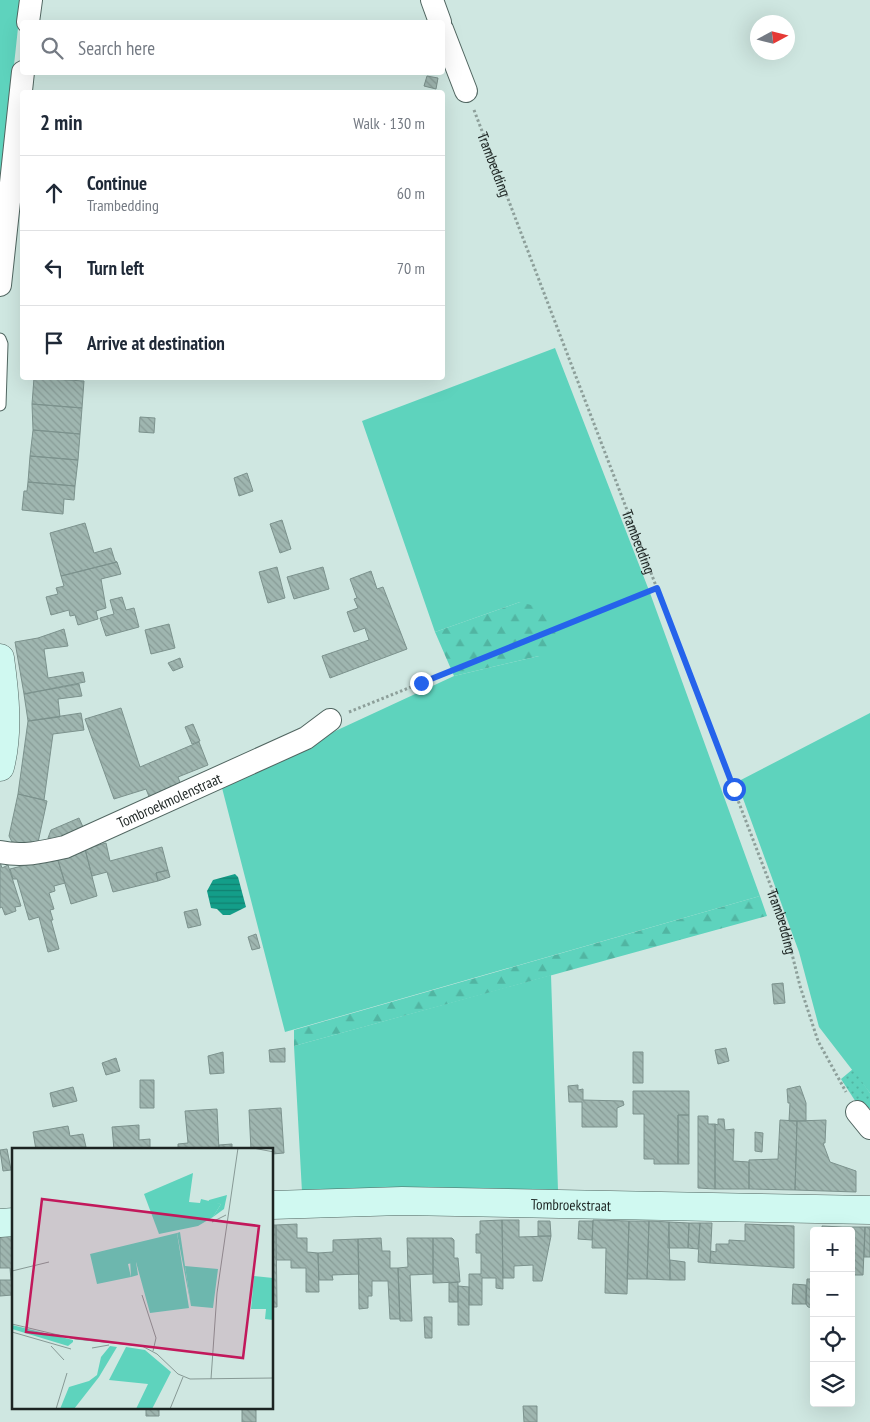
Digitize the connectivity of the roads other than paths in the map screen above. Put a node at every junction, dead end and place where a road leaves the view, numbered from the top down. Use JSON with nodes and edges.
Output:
{"nodes":[{"id":1,"x":31,"y":0,"type":"edge"},
{"id":2,"x":432,"y":0,"type":"edge"},
{"id":3,"x":28,"y":20,"type":"edge"},
{"id":4,"x":439,"y":20,"type":"edge"},
{"id":5,"x":445,"y":37,"type":"edge"},
{"id":6,"x":23,"y":75,"type":"edge"},
{"id":7,"x":21,"y":90,"type":"edge"},
{"id":8,"x":466,"y":91,"type":"road end"},
{"id":9,"x":20,"y":100,"type":"edge"},
{"id":10,"x":0,"y":285,"type":"edge"},
{"id":11,"x":0,"y":339,"type":"edge"},
{"id":12,"x":0,"y":405,"type":"edge"},
{"id":13,"x":0,"y":658,"type":"edge"},
{"id":14,"x":330,"y":720,"type":"road end"},
{"id":15,"x":0,"y":768,"type":"edge"},
{"id":16,"x":0,"y":852,"type":"edge"},
{"id":17,"x":274,"y":1205,"type":"edge"},
{"id":18,"x":870,"y":1210,"type":"edge"}],
"edges":[{"from":1,"to":3,"type":"street"},
{"from":2,"to":4,"type":"street"},
{"from":5,"to":8,"type":"street"},
{"from":6,"to":7,"type":"street"},
{"from":9,"to":10,"type":"street"},
{"from":11,"to":12,"type":"lane"},
{"from":13,"to":15,"type":"street"},
{"from":14,"to":16,"type":"street","name":"Tombroekmolenstraat"},
{"from":17,"to":18,"type":"street","name":"Tombroekstraat"}]}
